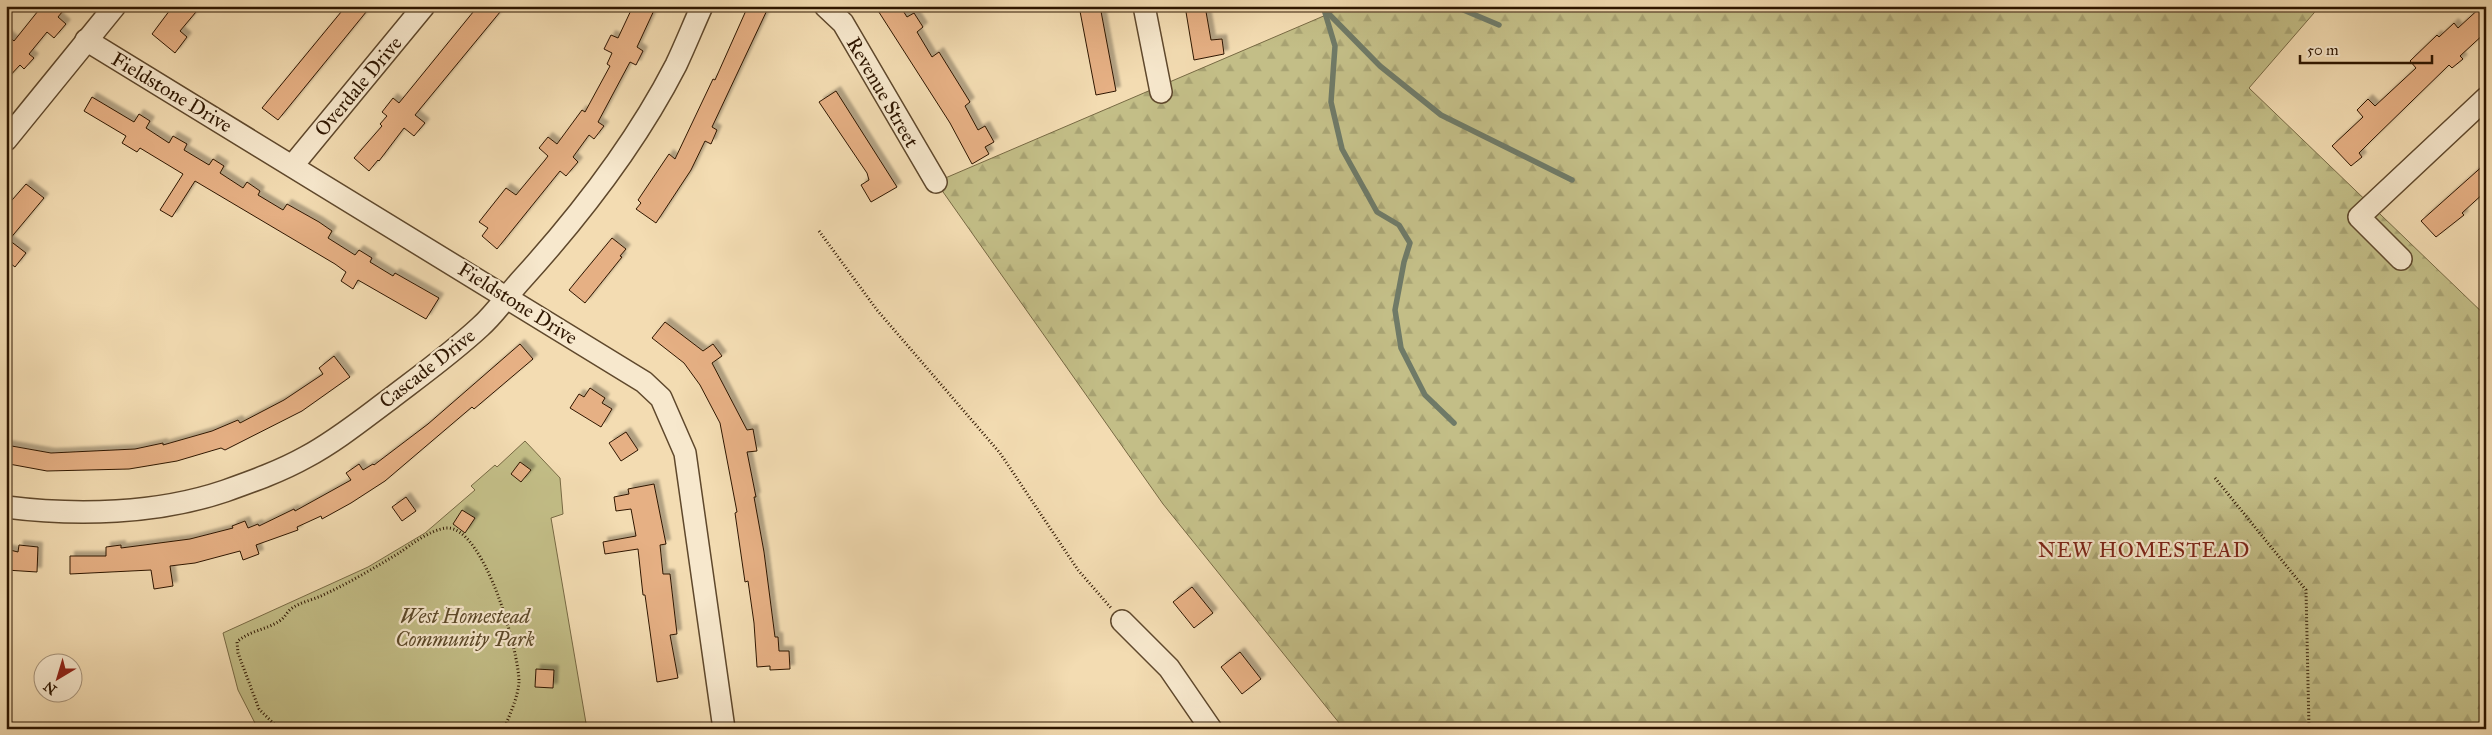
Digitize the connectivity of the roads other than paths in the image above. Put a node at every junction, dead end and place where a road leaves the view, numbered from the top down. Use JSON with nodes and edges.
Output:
{"nodes":[{"id":1,"x":115,"y":6,"type":"edge"},
{"id":2,"x":424,"y":6,"type":"edge"},
{"id":3,"x":702,"y":6,"type":"edge"},
{"id":4,"x":825,"y":6,"type":"edge"},
{"id":5,"x":1144,"y":6,"type":"edge"},
{"id":6,"x":86,"y":40,"type":"junction"},
{"id":7,"x":1161,"y":92,"type":"dead end"},
{"id":8,"x":2486,"y":98,"type":"edge"},
{"id":9,"x":6,"y":140,"type":"edge"},
{"id":10,"x":293,"y":165,"type":"junction"},
{"id":11,"x":936,"y":182,"type":"dead end"},
{"id":12,"x":2401,"y":259,"type":"dead end"},
{"id":13,"x":507,"y":296,"type":"junction"},
{"id":14,"x":6,"y":507,"type":"edge"},
{"id":15,"x":1122,"y":621,"type":"road end"},
{"id":16,"x":723,"y":726,"type":"edge"},
{"id":17,"x":1211,"y":729,"type":"edge"}],
"edges":[{"from":1,"to":6,"type":"street"},
{"from":2,"to":10,"type":"street","name":"Overdale Drive"},
{"from":3,"to":13,"type":"street","name":"Cascade Drive"},
{"from":4,"to":11,"type":"street","name":"Revenue Street"},
{"from":5,"to":7,"type":"street"},
{"from":6,"to":9,"type":"street"},
{"from":6,"to":10,"type":"street","name":"Fieldstone Drive"},
{"from":8,"to":12,"type":"street"},
{"from":10,"to":13,"type":"street","name":"Fieldstone Drive"},
{"from":13,"to":14,"type":"street","name":"Cascade Drive"},
{"from":13,"to":16,"type":"street","name":"Fieldstone Drive"},
{"from":15,"to":17,"type":"street"}]}
